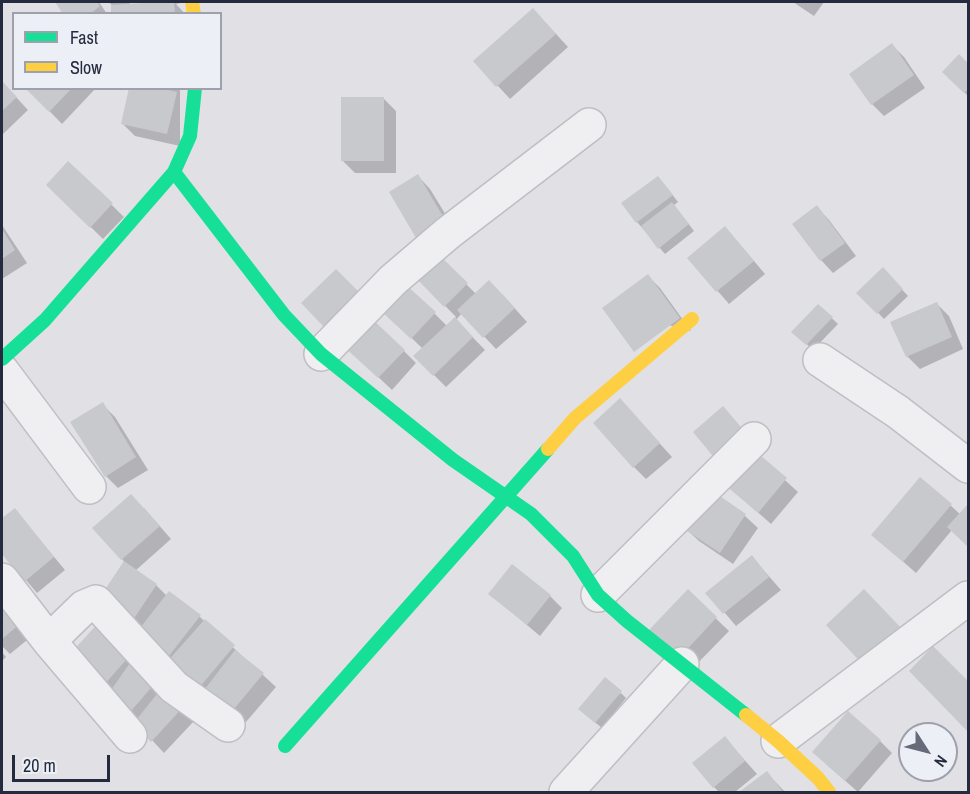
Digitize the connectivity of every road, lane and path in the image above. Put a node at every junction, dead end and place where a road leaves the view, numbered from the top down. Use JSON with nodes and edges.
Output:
{"nodes":[{"id":1,"x":195,"y":90,"type":"edge"},
{"id":2,"x":589,"y":125,"type":"dead end"},
{"id":3,"x":174,"y":172,"type":"junction"},
{"id":4,"x":692,"y":319,"type":"dead end"},
{"id":5,"x":321,"y":354,"type":"junction"},
{"id":6,"x":2,"y":359,"type":"edge"},
{"id":7,"x":820,"y":360,"type":"dead end"},
{"id":8,"x":2,"y":371,"type":"edge"},
{"id":9,"x":754,"y":439,"type":"dead end"},
{"id":10,"x":969,"y":466,"type":"edge"},
{"id":11,"x":89,"y":487,"type":"dead end"},
{"id":12,"x":504,"y":496,"type":"junction"},
{"id":13,"x":2,"y":580,"type":"edge"},
{"id":14,"x":598,"y":595,"type":"junction"},
{"id":15,"x":969,"y":598,"type":"edge"},
{"id":16,"x":49,"y":641,"type":"junction"},
{"id":17,"x":682,"y":664,"type":"junction"},
{"id":18,"x":228,"y":725,"type":"dead end"},
{"id":19,"x":130,"y":736,"type":"dead end"},
{"id":20,"x":778,"y":741,"type":"junction"},
{"id":21,"x":285,"y":746,"type":"dead end"},
{"id":22,"x":566,"y":792,"type":"edge"},
{"id":23,"x":829,"y":792,"type":"edge"}],
"edges":[{"from":1,"to":3,"type":"street"},
{"from":2,"to":5,"type":"street"},
{"from":3,"to":5,"type":"street"},
{"from":3,"to":6,"type":"street"},
{"from":4,"to":12,"type":"street"},
{"from":5,"to":12,"type":"street"},
{"from":7,"to":10,"type":"street"},
{"from":8,"to":11,"type":"street"},
{"from":9,"to":14,"type":"street"},
{"from":12,"to":14,"type":"street"},
{"from":12,"to":21,"type":"street"},
{"from":13,"to":16,"type":"street"},
{"from":14,"to":17,"type":"street"},
{"from":15,"to":20,"type":"street"},
{"from":16,"to":18,"type":"street"},
{"from":16,"to":19,"type":"street"},
{"from":17,"to":20,"type":"street"},
{"from":17,"to":22,"type":"street"},
{"from":20,"to":23,"type":"street"}]}
